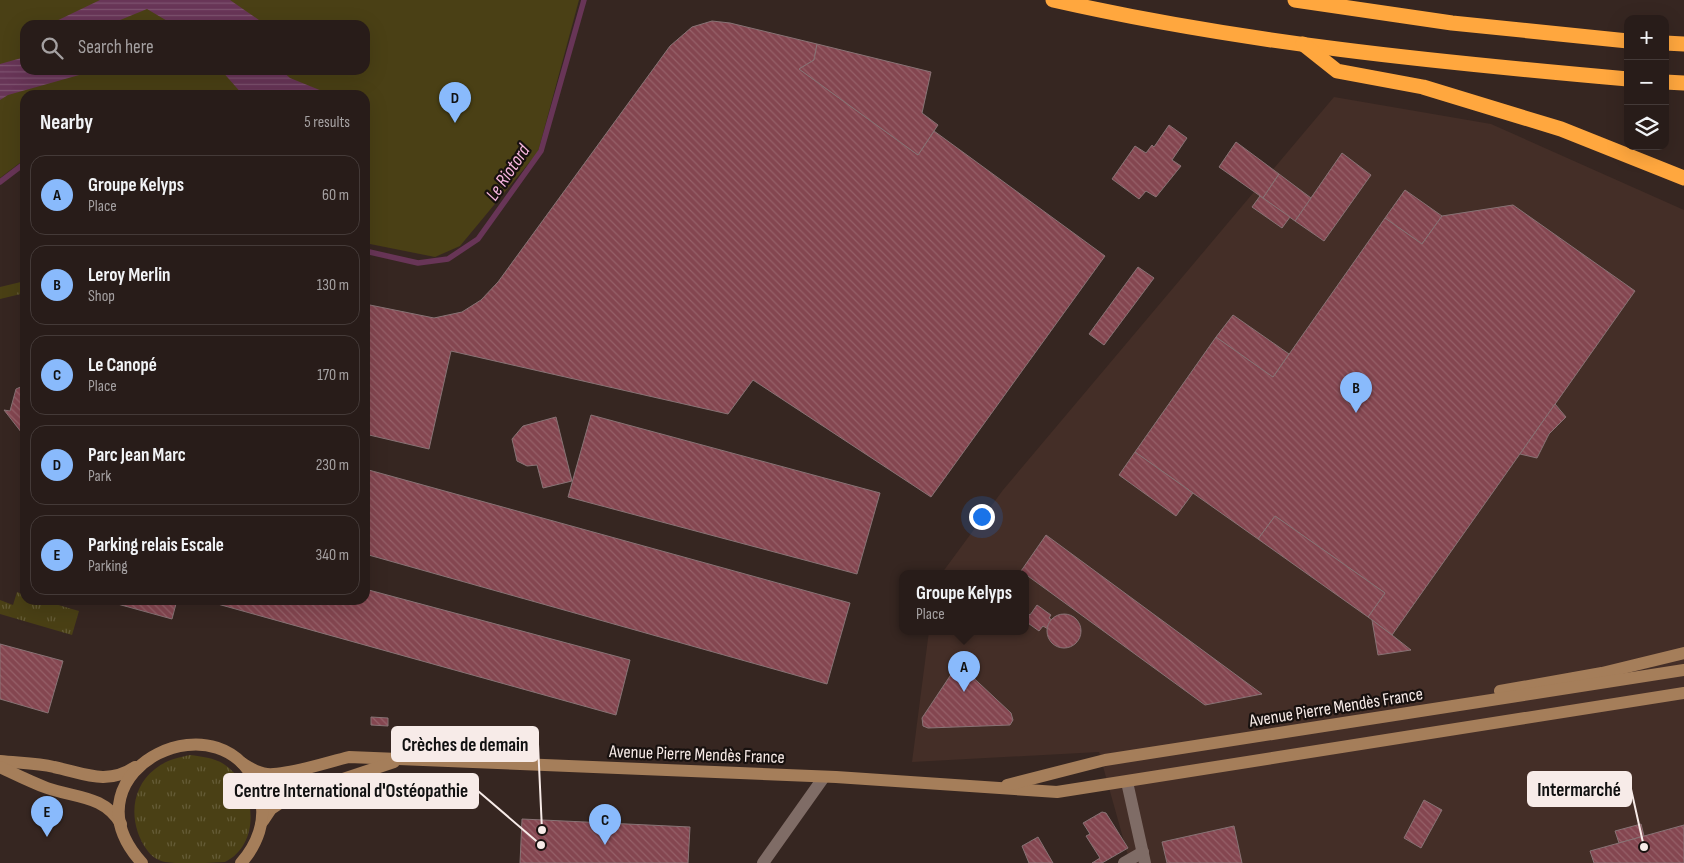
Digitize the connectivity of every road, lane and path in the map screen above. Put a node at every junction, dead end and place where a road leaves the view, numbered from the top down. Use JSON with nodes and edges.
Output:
{"nodes":[{"id":1,"x":1053,"y":0,"type":"edge"},
{"id":2,"x":1295,"y":0,"type":"edge"},
{"id":3,"x":1624,"y":42,"type":"edge"},
{"id":4,"x":1669,"y":43,"type":"edge"},
{"id":5,"x":1302,"y":44,"type":"junction"},
{"id":6,"x":1684,"y":44,"type":"edge"},
{"id":7,"x":1624,"y":79,"type":"edge"},
{"id":8,"x":1669,"y":82,"type":"edge"},
{"id":9,"x":1684,"y":83,"type":"edge"},
{"id":10,"x":1684,"y":178,"type":"edge"},
{"id":11,"x":1684,"y":654,"type":"edge"},
{"id":12,"x":1684,"y":670,"type":"edge"},
{"id":13,"x":1684,"y":693,"type":"edge"},
{"id":14,"x":1405,"y":714,"type":"junction"},
{"id":15,"x":399,"y":760,"type":"junction"},
{"id":16,"x":0,"y":761,"type":"edge"},
{"id":17,"x":242,"y":763,"type":"junction"},
{"id":18,"x":139,"y":765,"type":"junction"},
{"id":19,"x":0,"y":767,"type":"edge"},
{"id":20,"x":824,"y":776,"type":"junction"},
{"id":21,"x":1127,"y":782,"type":"junction"},
{"id":22,"x":994,"y":788,"type":"junction"},
{"id":23,"x":121,"y":824,"type":"junction"},
{"id":24,"x":261,"y":826,"type":"junction"},
{"id":25,"x":1144,"y":858,"type":"edge"},
{"id":26,"x":142,"y":863,"type":"edge"},
{"id":27,"x":241,"y":863,"type":"edge"},
{"id":28,"x":763,"y":863,"type":"edge"},
{"id":29,"x":1124,"y":863,"type":"edge"}],
"edges":[{"from":1,"to":5,"type":"highway"},
{"from":2,"to":3,"type":"highway"},
{"from":4,"to":6,"type":"highway"},
{"from":5,"to":7,"type":"highway"},
{"from":5,"to":10,"type":"highway"},
{"from":8,"to":9,"type":"highway"},
{"from":11,"to":14,"type":"main road"},
{"from":12,"to":14,"type":"main road","name":"Avenue Pierre Mendès France"},
{"from":13,"to":21,"type":"main road","name":"Avenue Pierre Mendès France"},
{"from":14,"to":22,"type":"main road","name":"Avenue Pierre Mendès France"},
{"from":15,"to":17,"type":"main road","name":"Avenue Pierre Mendès France"},
{"from":15,"to":20,"type":"main road","name":"Avenue Pierre Mendès France"},
{"from":15,"to":24,"type":"main road","name":"Avenue Pierre Mendès France"},
{"from":16,"to":18,"type":"main road","name":"Avenue Pierre Mendès France"},
{"from":17,"to":18,"type":"main road","name":"Avenue Pierre Mendès France"},
{"from":17,"to":24,"type":"main road"},
{"from":18,"to":23,"type":"main road"},
{"from":19,"to":23,"type":"main road"},
{"from":20,"to":22,"type":"main road","name":"Avenue Pierre Mendès France"},
{"from":20,"to":28,"type":"street"},
{"from":21,"to":22,"type":"main road","name":"Avenue Pierre Mendès France"},
{"from":21,"to":25,"type":"street"},
{"from":23,"to":26,"type":"main road"},
{"from":24,"to":27,"type":"main road"},
{"from":25,"to":29,"type":"street"}]}
